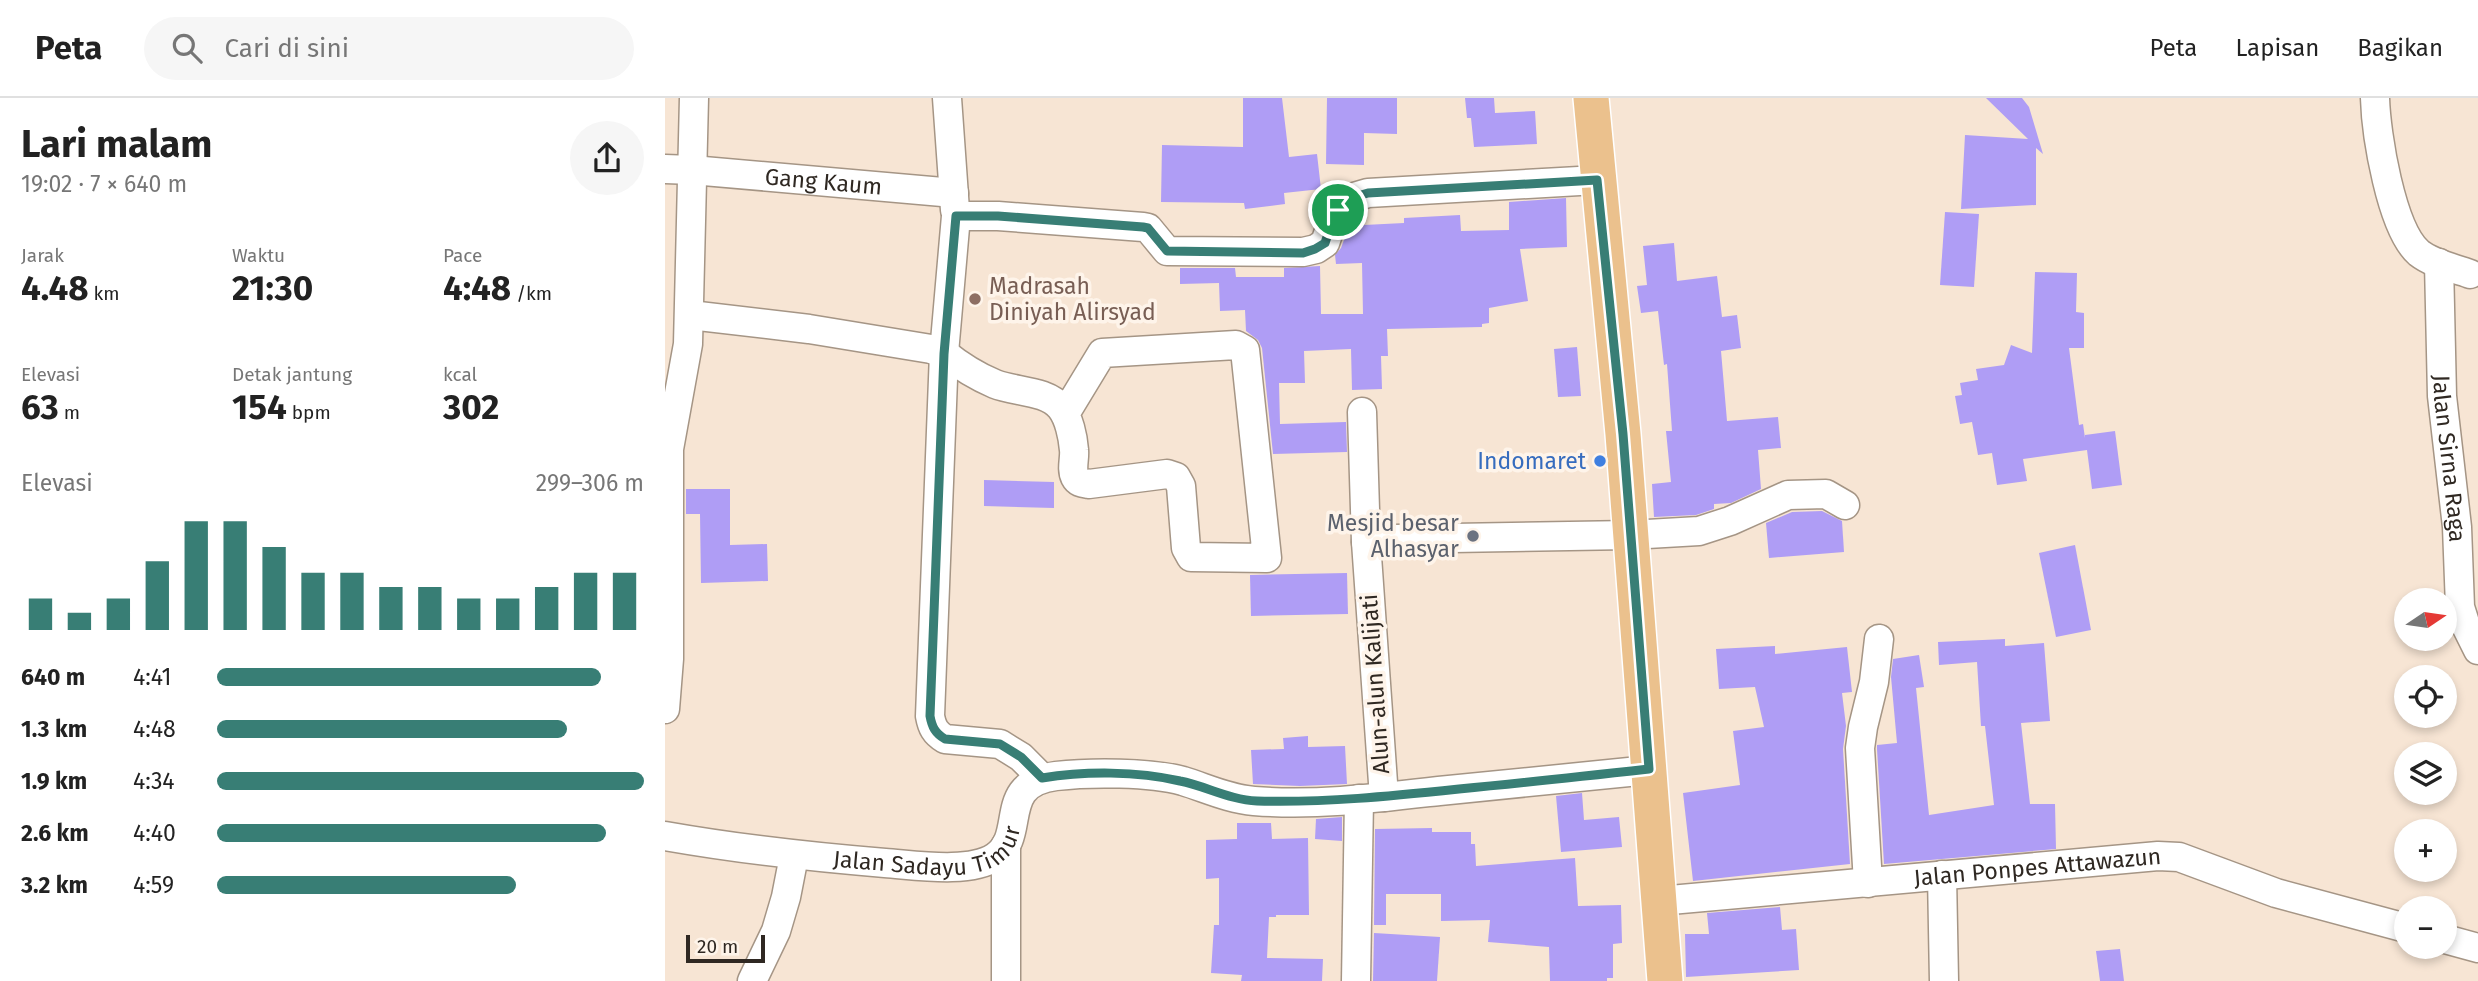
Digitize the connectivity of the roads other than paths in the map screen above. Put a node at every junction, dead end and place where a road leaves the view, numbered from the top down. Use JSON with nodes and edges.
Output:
{"nodes":[{"id":1,"x":694,"y":98,"type":"edge"},
{"id":2,"x":947,"y":98,"type":"edge"},
{"id":3,"x":1591,"y":98,"type":"edge"},
{"id":4,"x":2375,"y":98,"type":"edge"},
{"id":5,"x":679,"y":169,"type":"edge"},
{"id":6,"x":1597,"y":180,"type":"junction"},
{"id":7,"x":955,"y":204,"type":"junction"},
{"id":8,"x":2438,"y":263,"type":"junction"},
{"id":9,"x":2470,"y":274,"type":"dead end"},
{"id":10,"x":690,"y":315,"type":"junction"},
{"id":11,"x":676,"y":344,"type":"edge"},
{"id":12,"x":944,"y":354,"type":"junction"},
{"id":13,"x":1362,"y":412,"type":"dead end"},
{"id":14,"x":1065,"y":414,"type":"junction"},
{"id":15,"x":1845,"y":505,"type":"dead end"},
{"id":16,"x":1630,"y":535,"type":"junction"},
{"id":17,"x":1366,"y":542,"type":"junction"},
{"id":18,"x":1879,"y":639,"type":"dead end"},
{"id":19,"x":2478,"y":650,"type":"edge"},
{"id":20,"x":665,"y":709,"type":"edge"},
{"id":21,"x":1649,"y":769,"type":"junction"},
{"id":22,"x":1042,"y":778,"type":"junction"},
{"id":23,"x":1371,"y":798,"type":"junction"},
{"id":24,"x":665,"y":836,"type":"edge"},
{"id":25,"x":1006,"y":845,"type":"junction"},
{"id":26,"x":794,"y":856,"type":"junction"},
{"id":27,"x":1942,"y":875,"type":"junction"},
{"id":28,"x":1868,"y":883,"type":"junction"},
{"id":29,"x":1659,"y":901,"type":"junction"},
{"id":30,"x":2394,"y":925,"type":"edge"},
{"id":31,"x":2457,"y":942,"type":"edge"},
{"id":32,"x":2478,"y":948,"type":"edge"},
{"id":33,"x":752,"y":981,"type":"edge"},
{"id":34,"x":1006,"y":981,"type":"edge"},
{"id":35,"x":1356,"y":981,"type":"edge"},
{"id":36,"x":1665,"y":981,"type":"edge"},
{"id":37,"x":1944,"y":981,"type":"edge"}],
"edges":[{"from":1,"to":5,"type":"street"},
{"from":2,"to":7,"type":"street"},
{"from":3,"to":6,"type":"main road"},
{"from":4,"to":8,"type":"street"},
{"from":5,"to":7,"type":"street","name":"Gang Kaum"},
{"from":5,"to":10,"type":"street"},
{"from":6,"to":7,"type":"street","name":"Gang Kaum"},
{"from":6,"to":16,"type":"main road"},
{"from":7,"to":12,"type":"street"},
{"from":8,"to":9,"type":"street"},
{"from":8,"to":19,"type":"street","name":"Jalan Sirna Raga"},
{"from":10,"to":11,"type":"street"},
{"from":10,"to":12,"type":"street"},
{"from":11,"to":20,"type":"street"},
{"from":12,"to":14,"type":"street"},
{"from":12,"to":22,"type":"street"},
{"from":13,"to":17,"type":"street","name":"Alun-alun Kalijati"},
{"from":14,"to":14,"type":"street"},
{"from":15,"to":16,"type":"street"},
{"from":16,"to":17,"type":"street"},
{"from":16,"to":21,"type":"main road"},
{"from":17,"to":23,"type":"street","name":"Alun-alun Kalijati"},
{"from":18,"to":28,"type":"street"},
{"from":21,"to":23,"type":"street"},
{"from":21,"to":29,"type":"main road"},
{"from":22,"to":23,"type":"street"},
{"from":22,"to":25,"type":"street","name":"Jalan Sadayu Timur"},
{"from":23,"to":35,"type":"street","name":"Alun-alun Kalijati"},
{"from":24,"to":26,"type":"street","name":"Jalan Sadayu Timur"},
{"from":25,"to":26,"type":"street","name":"Jalan Sadayu Timur"},
{"from":25,"to":34,"type":"street"},
{"from":26,"to":33,"type":"street"},
{"from":27,"to":28,"type":"street","name":"Jalan Ponpes Attawazun"},
{"from":27,"to":30,"type":"street","name":"Jalan Ponpes Attawazun"},
{"from":27,"to":37,"type":"street"},
{"from":28,"to":29,"type":"street","name":"Jalan Ponpes Attawazun"},
{"from":29,"to":36,"type":"main road"},
{"from":31,"to":32,"type":"street"}]}
